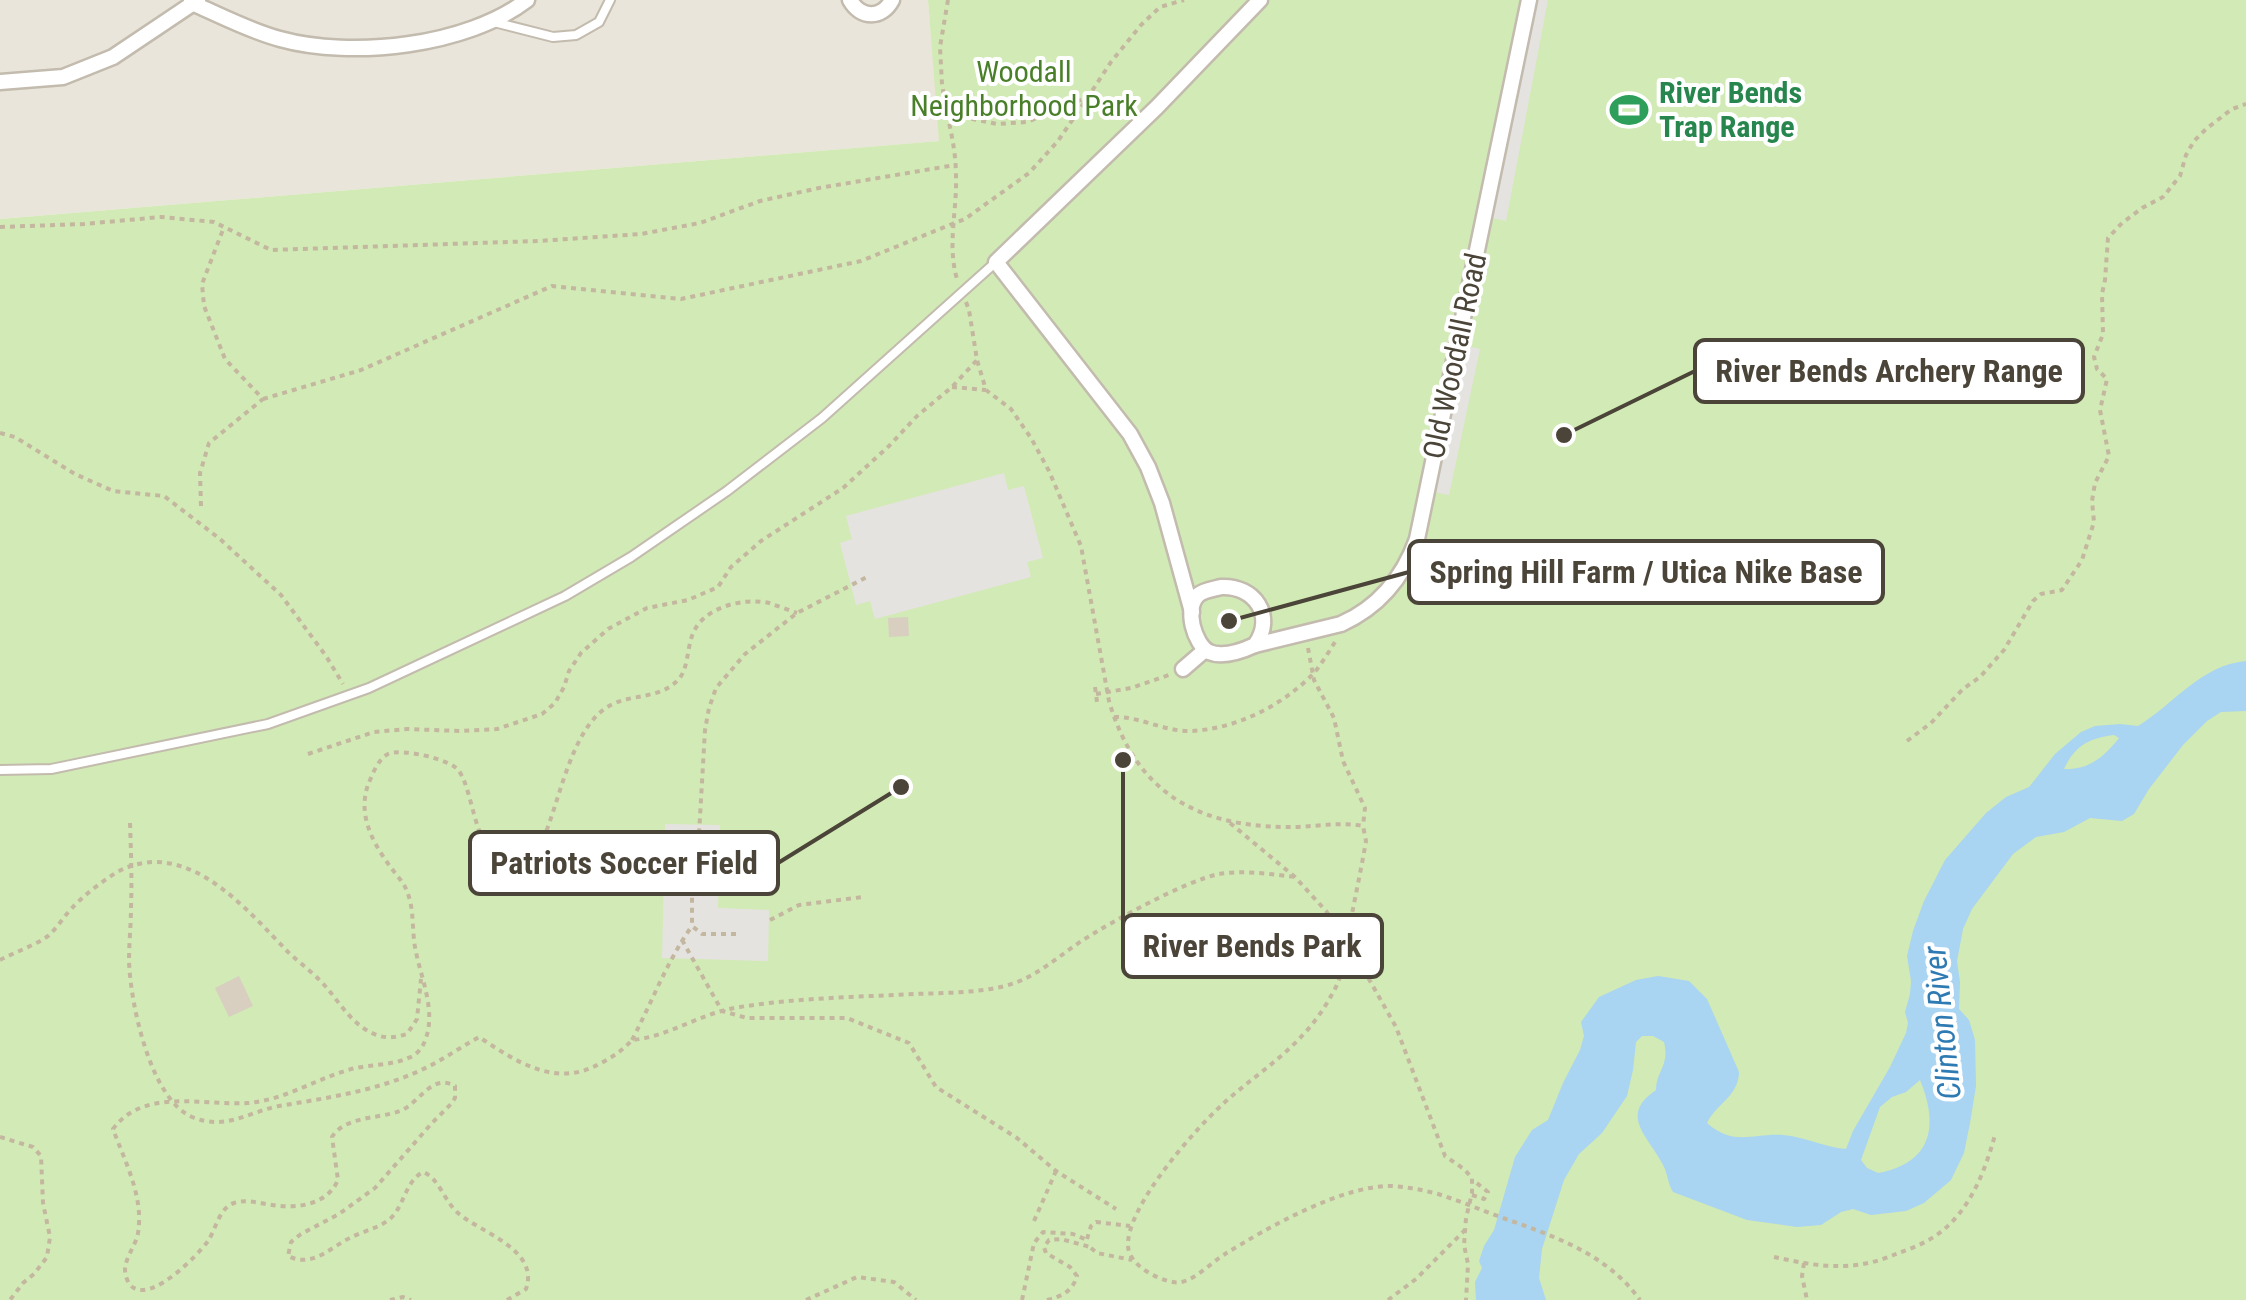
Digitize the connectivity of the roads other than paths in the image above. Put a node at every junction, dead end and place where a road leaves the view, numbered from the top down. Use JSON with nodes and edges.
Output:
{"nodes":[{"id":1,"x":527,"y":0,"type":"edge"},
{"id":2,"x":610,"y":0,"type":"edge"},
{"id":3,"x":850,"y":0,"type":"edge"},
{"id":4,"x":892,"y":0,"type":"edge"},
{"id":5,"x":1260,"y":0,"type":"edge"},
{"id":6,"x":1529,"y":0,"type":"edge"},
{"id":7,"x":194,"y":1,"type":"edge"},
{"id":8,"x":492,"y":22,"type":"junction"},
{"id":9,"x":0,"y":82,"type":"edge"},
{"id":10,"x":996,"y":262,"type":"junction"},
{"id":11,"x":1184,"y":586,"type":"junction"},
{"id":12,"x":1206,"y":591,"type":"junction"},
{"id":13,"x":1192,"y":612,"type":"junction"},
{"id":14,"x":1263,"y":620,"type":"junction"},
{"id":15,"x":1285,"y":638,"type":"junction"},
{"id":16,"x":1255,"y":645,"type":"junction"},
{"id":17,"x":1205,"y":650,"type":"junction"},
{"id":18,"x":1182,"y":670,"type":"road end"},
{"id":19,"x":0,"y":770,"type":"edge"}],
"edges":[{"from":1,"to":8,"type":"street"},
{"from":2,"to":8,"type":"lane"},
{"from":3,"to":4,"type":"street"},
{"from":5,"to":10,"type":"street"},
{"from":6,"to":15,"type":"street","name":"Old Woodall Road"},
{"from":7,"to":8,"type":"street"},
{"from":7,"to":9,"type":"street"},
{"from":10,"to":11,"type":"street"},
{"from":10,"to":19,"type":"lane"},
{"from":11,"to":12,"type":"street"},
{"from":11,"to":13,"type":"street"},
{"from":12,"to":13,"type":"street"},
{"from":12,"to":14,"type":"street"},
{"from":13,"to":17,"type":"street"},
{"from":14,"to":15,"type":"street"},
{"from":14,"to":16,"type":"street"},
{"from":15,"to":16,"type":"street","name":"Old Woodall Road"},
{"from":16,"to":17,"type":"street","name":"Old Woodall Road"},
{"from":17,"to":18,"type":"street"}]}
